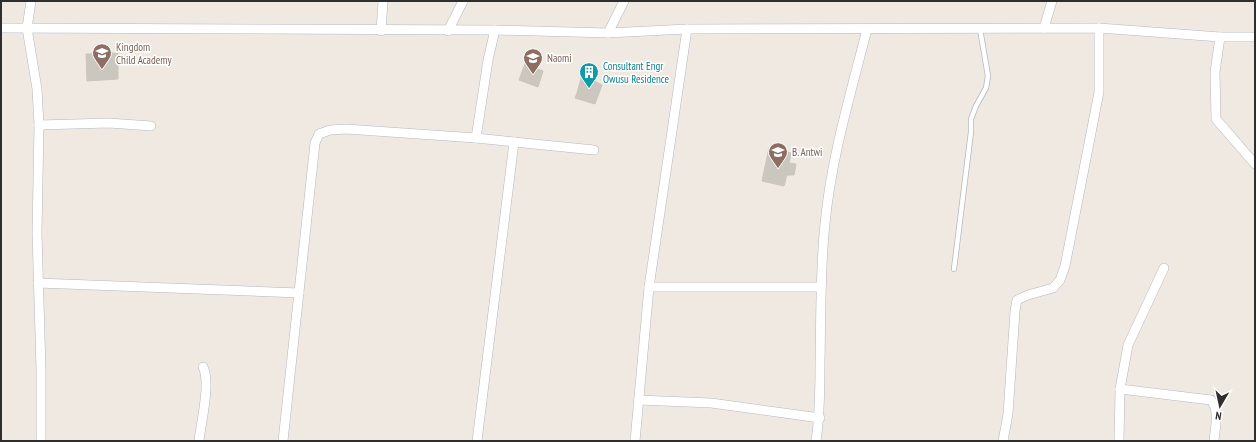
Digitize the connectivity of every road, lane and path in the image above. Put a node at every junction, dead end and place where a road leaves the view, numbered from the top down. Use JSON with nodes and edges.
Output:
{"nodes":[{"id":1,"x":30,"y":1,"type":"edge"},
{"id":2,"x":383,"y":1,"type":"edge"},
{"id":3,"x":464,"y":1,"type":"edge"},
{"id":4,"x":624,"y":1,"type":"edge"},
{"id":5,"x":1052,"y":1,"type":"edge"},
{"id":6,"x":1,"y":28,"type":"edge"},
{"id":7,"x":27,"y":28,"type":"junction"},
{"id":8,"x":1044,"y":28,"type":"junction"},
{"id":9,"x":1099,"y":28,"type":"junction"},
{"id":10,"x":687,"y":29,"type":"junction"},
{"id":11,"x":867,"y":29,"type":"junction"},
{"id":12,"x":980,"y":29,"type":"junction"},
{"id":13,"x":495,"y":30,"type":"junction"},
{"id":14,"x":381,"y":31,"type":"junction"},
{"id":15,"x":448,"y":31,"type":"junction"},
{"id":16,"x":608,"y":33,"type":"junction"},
{"id":17,"x":1220,"y":37,"type":"junction"},
{"id":18,"x":1255,"y":37,"type":"edge"},
{"id":19,"x":39,"y":125,"type":"junction"},
{"id":20,"x":151,"y":126,"type":"dead end"},
{"id":21,"x":476,"y":138,"type":"junction"},
{"id":22,"x":514,"y":142,"type":"junction"},
{"id":23,"x":594,"y":150,"type":"dead end"},
{"id":24,"x":1255,"y":164,"type":"edge"},
{"id":25,"x":1164,"y":268,"type":"dead end"},
{"id":26,"x":954,"y":269,"type":"dead end"},
{"id":27,"x":38,"y":283,"type":"junction"},
{"id":28,"x":649,"y":287,"type":"junction"},
{"id":29,"x":822,"y":287,"type":"junction"},
{"id":30,"x":299,"y":293,"type":"junction"},
{"id":31,"x":203,"y":367,"type":"dead end"},
{"id":32,"x":1120,"y":389,"type":"junction"},
{"id":33,"x":639,"y":400,"type":"junction"},
{"id":34,"x":820,"y":418,"type":"junction"},
{"id":35,"x":41,"y":441,"type":"edge"},
{"id":36,"x":199,"y":441,"type":"edge"},
{"id":37,"x":283,"y":441,"type":"edge"},
{"id":38,"x":477,"y":441,"type":"edge"},
{"id":39,"x":635,"y":441,"type":"edge"},
{"id":40,"x":816,"y":441,"type":"edge"},
{"id":41,"x":1003,"y":441,"type":"edge"},
{"id":42,"x":1119,"y":441,"type":"edge"},
{"id":43,"x":1214,"y":441,"type":"edge"}],
"edges":[{"from":1,"to":7,"type":"street"},
{"from":2,"to":14,"type":"street"},
{"from":3,"to":15,"type":"street"},
{"from":4,"to":16,"type":"street"},
{"from":5,"to":8,"type":"street"},
{"from":6,"to":7,"type":"street"},
{"from":7,"to":14,"type":"street"},
{"from":7,"to":19,"type":"street"},
{"from":8,"to":9,"type":"street"},
{"from":8,"to":12,"type":"street"},
{"from":9,"to":17,"type":"street"},
{"from":9,"to":41,"type":"street"},
{"from":10,"to":11,"type":"street"},
{"from":10,"to":16,"type":"street"},
{"from":10,"to":28,"type":"street"},
{"from":11,"to":12,"type":"street"},
{"from":11,"to":29,"type":"street"},
{"from":12,"to":26,"type":"lane"},
{"from":13,"to":15,"type":"street"},
{"from":13,"to":16,"type":"street"},
{"from":13,"to":21,"type":"street"},
{"from":14,"to":15,"type":"street"},
{"from":17,"to":18,"type":"street"},
{"from":17,"to":24,"type":"street"},
{"from":19,"to":20,"type":"street"},
{"from":19,"to":27,"type":"street"},
{"from":21,"to":22,"type":"street"},
{"from":21,"to":30,"type":"street"},
{"from":22,"to":23,"type":"street"},
{"from":22,"to":38,"type":"street"},
{"from":25,"to":32,"type":"street"},
{"from":27,"to":30,"type":"street"},
{"from":27,"to":35,"type":"street"},
{"from":28,"to":29,"type":"street"},
{"from":28,"to":33,"type":"street"},
{"from":29,"to":34,"type":"street"},
{"from":30,"to":37,"type":"street"},
{"from":31,"to":36,"type":"street"},
{"from":32,"to":42,"type":"street"},
{"from":32,"to":43,"type":"street"},
{"from":33,"to":34,"type":"street"},
{"from":33,"to":39,"type":"street"},
{"from":34,"to":40,"type":"street"}]}
